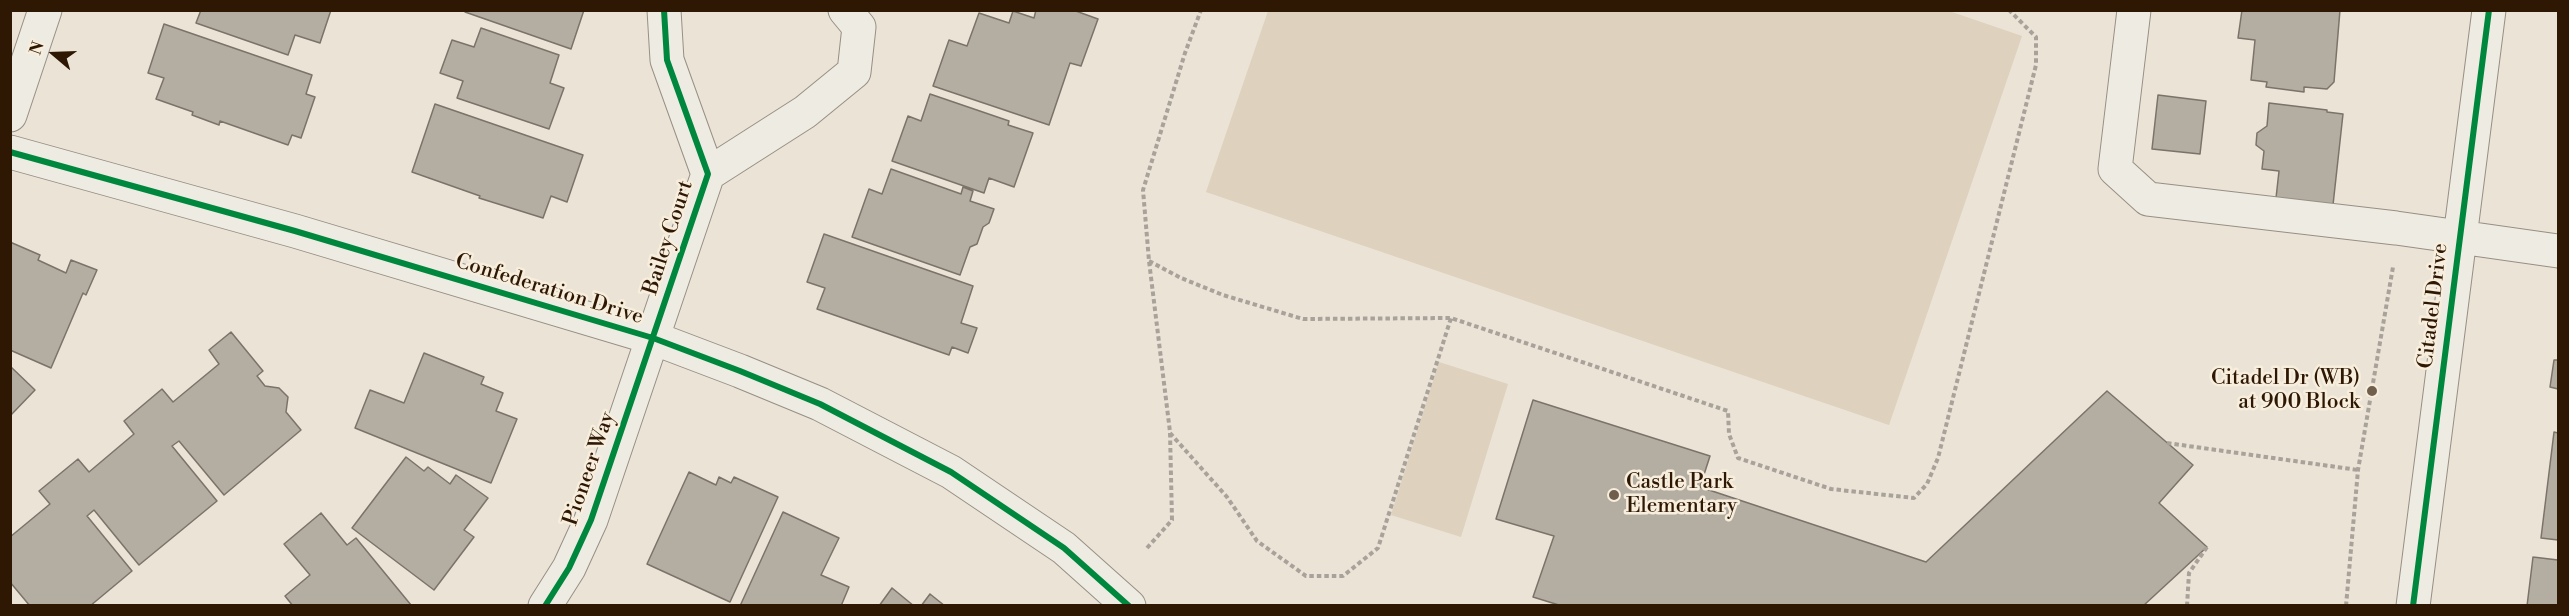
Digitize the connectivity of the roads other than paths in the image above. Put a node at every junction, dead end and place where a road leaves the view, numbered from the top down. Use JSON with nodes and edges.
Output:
{"nodes":[{"id":1,"x":45,"y":10,"type":"edge"},
{"id":2,"x":664,"y":10,"type":"edge"},
{"id":3,"x":845,"y":10,"type":"edge"},
{"id":4,"x":2134,"y":10,"type":"edge"},
{"id":5,"x":2488,"y":10,"type":"edge"},
{"id":6,"x":10,"y":115,"type":"edge"},
{"id":7,"x":10,"y":152,"type":"edge"},
{"id":8,"x":708,"y":174,"type":"junction"},
{"id":9,"x":2459,"y":236,"type":"junction"},
{"id":10,"x":2559,"y":251,"type":"edge"},
{"id":11,"x":654,"y":338,"type":"junction"},
{"id":12,"x":545,"y":606,"type":"edge"},
{"id":13,"x":1129,"y":606,"type":"edge"},
{"id":14,"x":2413,"y":606,"type":"edge"}],
"edges":[{"from":1,"to":6,"type":"street"},
{"from":2,"to":8,"type":"street","name":"Bailey Court"},
{"from":3,"to":8,"type":"street","name":"Bailey Court"},
{"from":4,"to":9,"type":"street"},
{"from":5,"to":9,"type":"street","name":"Citadel Drive"},
{"from":7,"to":11,"type":"street","name":"Confederation Drive"},
{"from":8,"to":11,"type":"street","name":"Bailey Court"},
{"from":9,"to":10,"type":"street"},
{"from":9,"to":14,"type":"street","name":"Citadel Drive"},
{"from":11,"to":12,"type":"street","name":"Pioneer Way"},
{"from":11,"to":13,"type":"street","name":"Confederation Drive"}]}
